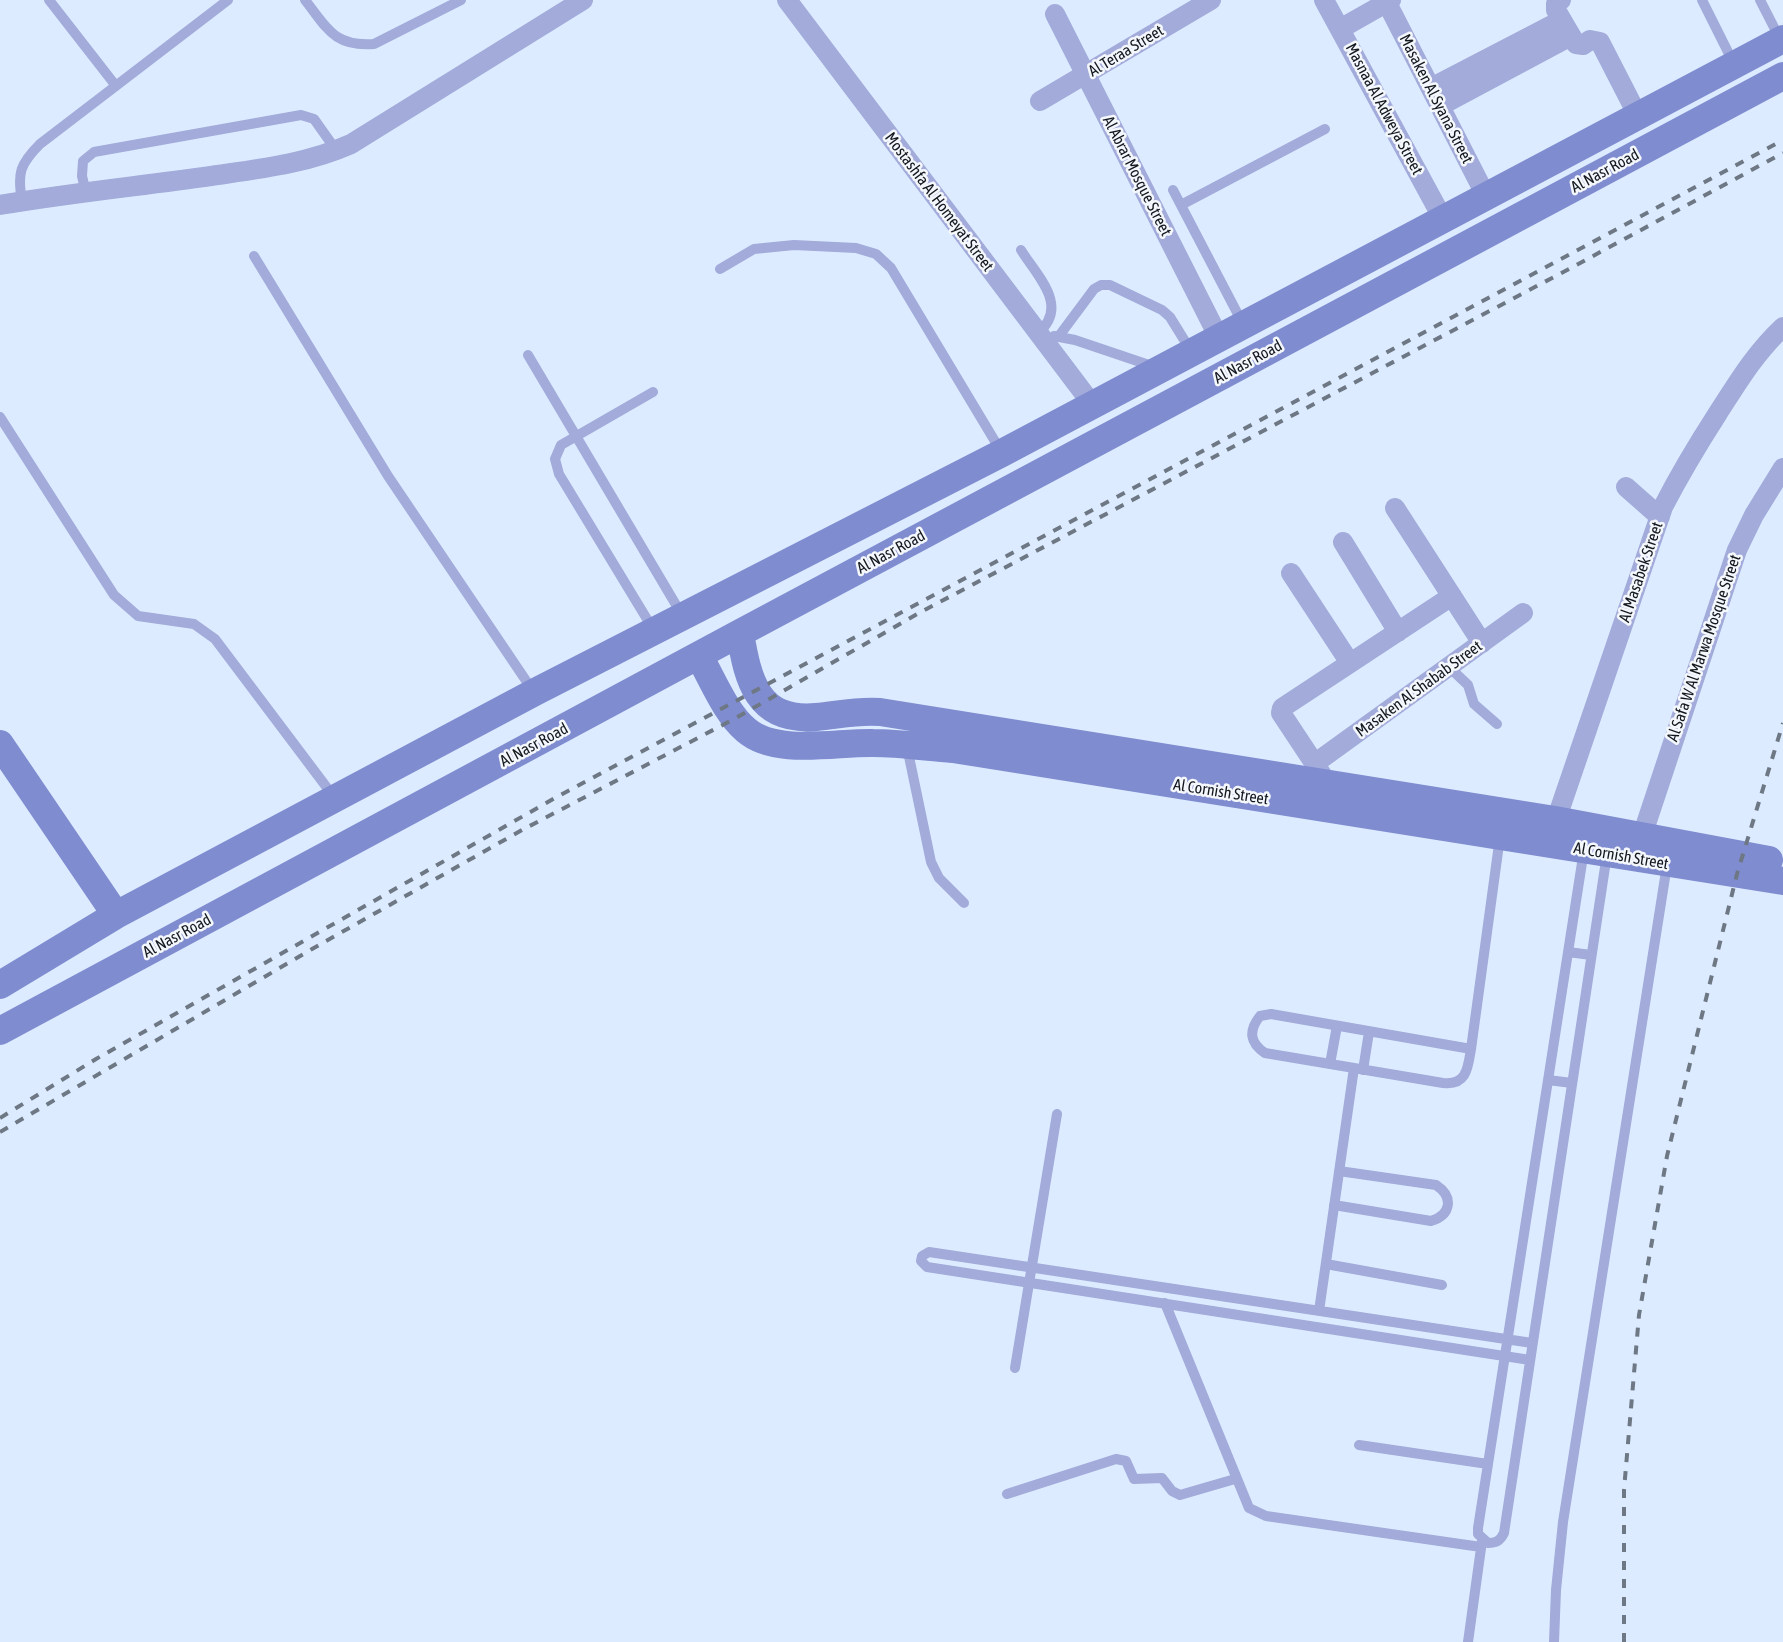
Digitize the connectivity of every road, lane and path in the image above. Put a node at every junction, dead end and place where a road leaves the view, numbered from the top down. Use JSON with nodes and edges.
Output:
{"nodes":[{"id":1,"x":50,"y":0,"type":"edge"},
{"id":2,"x":305,"y":0,"type":"edge"},
{"id":3,"x":460,"y":0,"type":"edge"},
{"id":4,"x":583,"y":0,"type":"edge"},
{"id":5,"x":787,"y":0,"type":"edge"},
{"id":6,"x":1211,"y":0,"type":"edge"},
{"id":7,"x":1324,"y":0,"type":"edge"},
{"id":8,"x":1702,"y":0,"type":"edge"},
{"id":9,"x":1760,"y":0,"type":"edge"},
{"id":10,"x":1389,"y":1,"type":"edge"},
{"id":11,"x":222,"y":2,"type":"edge"},
{"id":12,"x":1055,"y":14,"type":"dead end"},
{"id":13,"x":1564,"y":18,"type":"edge"},
{"id":14,"x":1340,"y":29,"type":"junction"},
{"id":15,"x":1782,"y":39,"type":"edge"},
{"id":16,"x":1734,"y":64,"type":"junction"},
{"id":17,"x":1086,"y":75,"type":"junction"},
{"id":18,"x":1783,"y":76,"type":"edge"},
{"id":19,"x":116,"y":86,"type":"junction"},
{"id":20,"x":1435,"y":97,"type":"junction"},
{"id":21,"x":1040,"y":101,"type":"dead end"},
{"id":22,"x":1638,"y":116,"type":"junction"},
{"id":23,"x":1325,"y":129,"type":"dead end"},
{"id":24,"x":336,"y":150,"type":"junction"},
{"id":25,"x":1173,"y":190,"type":"dead end"},
{"id":26,"x":86,"y":193,"type":"junction"},
{"id":27,"x":1486,"y":196,"type":"junction"},
{"id":28,"x":22,"y":201,"type":"junction"},
{"id":29,"x":0,"y":205,"type":"edge"},
{"id":30,"x":1181,"y":205,"type":"junction"},
{"id":31,"x":1443,"y":219,"type":"junction"},
{"id":32,"x":1020,"y":250,"type":"dead end"},
{"id":33,"x":254,"y":256,"type":"dead end"},
{"id":34,"x":720,"y":269,"type":"dead end"},
{"id":35,"x":1244,"y":325,"type":"junction"},
{"id":36,"x":1783,"y":327,"type":"edge"},
{"id":37,"x":1038,"y":334,"type":"junction"},
{"id":38,"x":1059,"y":336,"type":"junction"},
{"id":39,"x":1219,"y":338,"type":"junction"},
{"id":40,"x":1192,"y":352,"type":"junction"},
{"id":41,"x":528,"y":355,"type":"dead end"},
{"id":42,"x":1160,"y":369,"type":"junction"},
{"id":43,"x":653,"y":392,"type":"dead end"},
{"id":44,"x":1092,"y":404,"type":"junction"},
{"id":45,"x":0,"y":417,"type":"edge"},
{"id":46,"x":576,"y":436,"type":"junction"},
{"id":47,"x":1002,"y":453,"type":"junction"},
{"id":48,"x":1783,"y":468,"type":"edge"},
{"id":49,"x":1626,"y":487,"type":"dead end"},
{"id":50,"x":1395,"y":508,"type":"dead end"},
{"id":51,"x":1660,"y":517,"type":"junction"},
{"id":52,"x":1344,"y":542,"type":"dead end"},
{"id":53,"x":1291,"y":573,"type":"dead end"},
{"id":54,"x":1452,"y":596,"type":"junction"},
{"id":55,"x":1523,"y":613,"type":"dead end"},
{"id":56,"x":682,"y":615,"type":"junction"},
{"id":57,"x":654,"y":630,"type":"junction"},
{"id":58,"x":1398,"y":632,"type":"junction"},
{"id":59,"x":740,"y":633,"type":"junction"},
{"id":60,"x":1482,"y":643,"type":"junction"},
{"id":61,"x":699,"y":656,"type":"junction"},
{"id":62,"x":1350,"y":663,"type":"junction"},
{"id":63,"x":1449,"y":667,"type":"junction"},
{"id":64,"x":535,"y":692,"type":"junction"},
{"id":65,"x":912,"y":717,"type":"junction"},
{"id":66,"x":1497,"y":724,"type":"dead end"},
{"id":67,"x":0,"y":744,"type":"edge"},
{"id":68,"x":907,"y":745,"type":"junction"},
{"id":69,"x":1321,"y":774,"type":"junction"},
{"id":70,"x":336,"y":800,"type":"junction"},
{"id":71,"x":1552,"y":832,"type":"junction"},
{"id":72,"x":1500,"y":836,"type":"junction"},
{"id":73,"x":1642,"y":836,"type":"junction"},
{"id":74,"x":1596,"y":851,"type":"junction"},
{"id":75,"x":1783,"y":862,"type":"edge"},
{"id":76,"x":1667,"y":864,"type":"junction"},
{"id":77,"x":1783,"y":881,"type":"edge"},
{"id":78,"x":964,"y":903,"type":"dead end"},
{"id":79,"x":116,"y":915,"type":"junction"},
{"id":80,"x":1568,"y":952,"type":"junction"},
{"id":81,"x":1591,"y":956,"type":"junction"},
{"id":82,"x":0,"y":985,"type":"edge"},
{"id":83,"x":1337,"y":1026,"type":"junction"},
{"id":84,"x":0,"y":1031,"type":"edge"},
{"id":85,"x":1369,"y":1032,"type":"junction"},
{"id":86,"x":1471,"y":1049,"type":"junction"},
{"id":87,"x":1330,"y":1064,"type":"junction"},
{"id":88,"x":1358,"y":1069,"type":"junction"},
{"id":89,"x":1548,"y":1080,"type":"junction"},
{"id":90,"x":1572,"y":1083,"type":"junction"},
{"id":91,"x":1057,"y":1114,"type":"dead end"},
{"id":92,"x":1339,"y":1171,"type":"junction"},
{"id":93,"x":1334,"y":1205,"type":"junction"},
{"id":94,"x":1326,"y":1264,"type":"junction"},
{"id":95,"x":1032,"y":1268,"type":"junction"},
{"id":96,"x":1029,"y":1282,"type":"junction"},
{"id":97,"x":1442,"y":1285,"type":"dead end"},
{"id":98,"x":1184,"y":1291,"type":"junction"},
{"id":99,"x":1165,"y":1303,"type":"junction"},
{"id":100,"x":1181,"y":1306,"type":"junction"},
{"id":101,"x":1321,"y":1311,"type":"junction"},
{"id":102,"x":1320,"y":1327,"type":"junction"},
{"id":103,"x":1507,"y":1339,"type":"junction"},
{"id":104,"x":1532,"y":1343,"type":"junction"},
{"id":105,"x":1505,"y":1356,"type":"junction"},
{"id":106,"x":1530,"y":1360,"type":"junction"},
{"id":107,"x":1015,"y":1368,"type":"dead end"},
{"id":108,"x":1359,"y":1445,"type":"dead end"},
{"id":109,"x":1488,"y":1464,"type":"junction"},
{"id":110,"x":1235,"y":1479,"type":"junction"},
{"id":111,"x":1007,"y":1494,"type":"dead end"},
{"id":112,"x":1481,"y":1544,"type":"junction"},
{"id":113,"x":1468,"y":1642,"type":"edge"},
{"id":114,"x":1554,"y":1642,"type":"edge"}],
"edges":[{"from":1,"to":19,"type":"lane"},
{"from":2,"to":3,"type":"lane"},
{"from":4,"to":24,"type":"street"},
{"from":5,"to":37,"type":"street","name":"Mostashfa Al Homeyat Street"},
{"from":6,"to":17,"type":"street","name":"Al Teraa Street"},
{"from":7,"to":14,"type":"street","name":"Masnaa Al Adweya Street"},
{"from":8,"to":16,"type":"lane"},
{"from":9,"to":15,"type":"lane"},
{"from":10,"to":14,"type":"street"},
{"from":10,"to":20,"type":"street","name":"Masaken Al Syana Street"},
{"from":11,"to":19,"type":"lane"},
{"from":12,"to":17,"type":"street","name":"Al Abrar Mosque Street"},
{"from":13,"to":20,"type":"street"},
{"from":13,"to":22,"type":"street"},
{"from":14,"to":31,"type":"street","name":"Masnaa Al Adweya Street"},
{"from":15,"to":16,"type":"main road","name":"Al Nasr Road"},
{"from":16,"to":22,"type":"main road","name":"Al Nasr Road"},
{"from":17,"to":21,"type":"street","name":"Al Teraa Street"},
{"from":17,"to":39,"type":"street","name":"Al Abrar Mosque Street"},
{"from":18,"to":59,"type":"main road","name":"Al Nasr Road"},
{"from":19,"to":28,"type":"lane"},
{"from":20,"to":27,"type":"street","name":"Masaken Al Syana Street"},
{"from":22,"to":27,"type":"main road","name":"Al Nasr Road"},
{"from":23,"to":30,"type":"lane"},
{"from":24,"to":26,"type":"street"},
{"from":24,"to":26,"type":"lane"},
{"from":25,"to":30,"type":"lane"},
{"from":26,"to":28,"type":"street"},
{"from":27,"to":31,"type":"main road","name":"Al Nasr Road"},
{"from":28,"to":29,"type":"street"},
{"from":30,"to":35,"type":"lane"},
{"from":31,"to":35,"type":"main road","name":"Al Nasr Road"},
{"from":32,"to":37,"type":"lane"},
{"from":33,"to":64,"type":"lane"},
{"from":34,"to":47,"type":"lane"},
{"from":35,"to":39,"type":"main road","name":"Al Nasr Road"},
{"from":36,"to":51,"type":"street","name":"Al Masabek Street"},
{"from":37,"to":38,"type":"lane"},
{"from":37,"to":44,"type":"street","name":"Mostashfa Al Homeyat Street"},
{"from":38,"to":40,"type":"lane"},
{"from":38,"to":42,"type":"lane"},
{"from":39,"to":40,"type":"main road","name":"Al Nasr Road"},
{"from":40,"to":42,"type":"main road","name":"Al Nasr Road"},
{"from":41,"to":46,"type":"lane"},
{"from":42,"to":44,"type":"main road","name":"Al Nasr Road"},
{"from":43,"to":46,"type":"lane"},
{"from":44,"to":47,"type":"main road","name":"Al Nasr Road"},
{"from":45,"to":70,"type":"lane"},
{"from":46,"to":56,"type":"lane"},
{"from":46,"to":57,"type":"lane"},
{"from":47,"to":56,"type":"main road","name":"Al Nasr Road"},
{"from":48,"to":73,"type":"street","name":"Al Safa W Al Marwa Mosque Street"},
{"from":49,"to":51,"type":"street"},
{"from":50,"to":54,"type":"street"},
{"from":51,"to":71,"type":"street","name":"Al Masabek Street"},
{"from":52,"to":58,"type":"street"},
{"from":53,"to":62,"type":"street"},
{"from":54,"to":58,"type":"street"},
{"from":54,"to":60,"type":"street"},
{"from":55,"to":60,"type":"street","name":"Masaken Al Shabab Street"},
{"from":56,"to":57,"type":"main road","name":"Al Nasr Road"},
{"from":57,"to":64,"type":"main road","name":"Al Nasr Road"},
{"from":58,"to":62,"type":"street"},
{"from":59,"to":61,"type":"main road","name":"Al Nasr Road"},
{"from":59,"to":65,"type":"main road","name":"Al Cornish Street"},
{"from":60,"to":63,"type":"street","name":"Masaken Al Shabab Street"},
{"from":61,"to":68,"type":"main road","name":"Al Cornish Street"},
{"from":61,"to":84,"type":"main road","name":"Al Nasr Road"},
{"from":62,"to":69,"type":"street"},
{"from":63,"to":66,"type":"lane"},
{"from":63,"to":69,"type":"street","name":"Masaken Al Shabab Street"},
{"from":64,"to":70,"type":"main road","name":"Al Nasr Road"},
{"from":65,"to":68,"type":"main road"},
{"from":65,"to":69,"type":"main road","name":"Al Cornish Street"},
{"from":67,"to":79,"type":"main road"},
{"from":68,"to":72,"type":"main road","name":"Al Cornish Street"},
{"from":68,"to":78,"type":"lane"},
{"from":69,"to":71,"type":"main road","name":"Al Cornish Street"},
{"from":70,"to":79,"type":"main road","name":"Al Nasr Road"},
{"from":71,"to":72,"type":"main road","name":"Al Cornish Street"},
{"from":71,"to":73,"type":"main road","name":"Al Cornish Street"},
{"from":71,"to":74,"type":"main road","name":"Al Cornish Street"},
{"from":72,"to":86,"type":"lane"},
{"from":73,"to":75,"type":"main road","name":"Al Cornish Street"},
{"from":74,"to":76,"type":"main road","name":"Al Cornish Street"},
{"from":74,"to":80,"type":"lane"},
{"from":74,"to":81,"type":"lane"},
{"from":76,"to":77,"type":"main road","name":"Al Cornish Street"},
{"from":76,"to":114,"type":"lane"},
{"from":79,"to":82,"type":"main road","name":"Al Nasr Road"},
{"from":80,"to":81,"type":"lane"},
{"from":80,"to":89,"type":"lane"},
{"from":81,"to":90,"type":"lane"},
{"from":83,"to":85,"type":"lane"},
{"from":83,"to":87,"type":"lane"},
{"from":83,"to":87,"type":"lane"},
{"from":85,"to":86,"type":"lane"},
{"from":85,"to":88,"type":"lane"},
{"from":86,"to":88,"type":"lane"},
{"from":87,"to":88,"type":"lane"},
{"from":88,"to":92,"type":"lane"},
{"from":89,"to":90,"type":"lane"},
{"from":89,"to":103,"type":"lane"},
{"from":90,"to":104,"type":"lane"},
{"from":91,"to":95,"type":"lane"},
{"from":92,"to":93,"type":"lane"},
{"from":92,"to":93,"type":"lane"},
{"from":93,"to":94,"type":"lane"},
{"from":94,"to":97,"type":"lane"},
{"from":94,"to":101,"type":"lane"},
{"from":95,"to":96,"type":"lane"},
{"from":95,"to":96,"type":"lane"},
{"from":95,"to":98,"type":"lane"},
{"from":96,"to":99,"type":"lane"},
{"from":96,"to":107,"type":"lane"},
{"from":98,"to":100,"type":"lane"},
{"from":98,"to":101,"type":"lane"},
{"from":99,"to":100,"type":"lane"},
{"from":99,"to":110,"type":"lane"},
{"from":100,"to":102,"type":"lane"},
{"from":101,"to":102,"type":"lane"},
{"from":101,"to":103,"type":"lane"},
{"from":102,"to":105,"type":"lane"},
{"from":103,"to":104,"type":"lane"},
{"from":103,"to":105,"type":"lane"},
{"from":104,"to":106,"type":"lane"},
{"from":105,"to":106,"type":"lane"},
{"from":105,"to":109,"type":"lane"},
{"from":106,"to":112,"type":"lane"},
{"from":108,"to":109,"type":"lane"},
{"from":109,"to":112,"type":"lane"},
{"from":110,"to":111,"type":"lane"},
{"from":110,"to":112,"type":"lane"},
{"from":112,"to":113,"type":"lane"}]}
